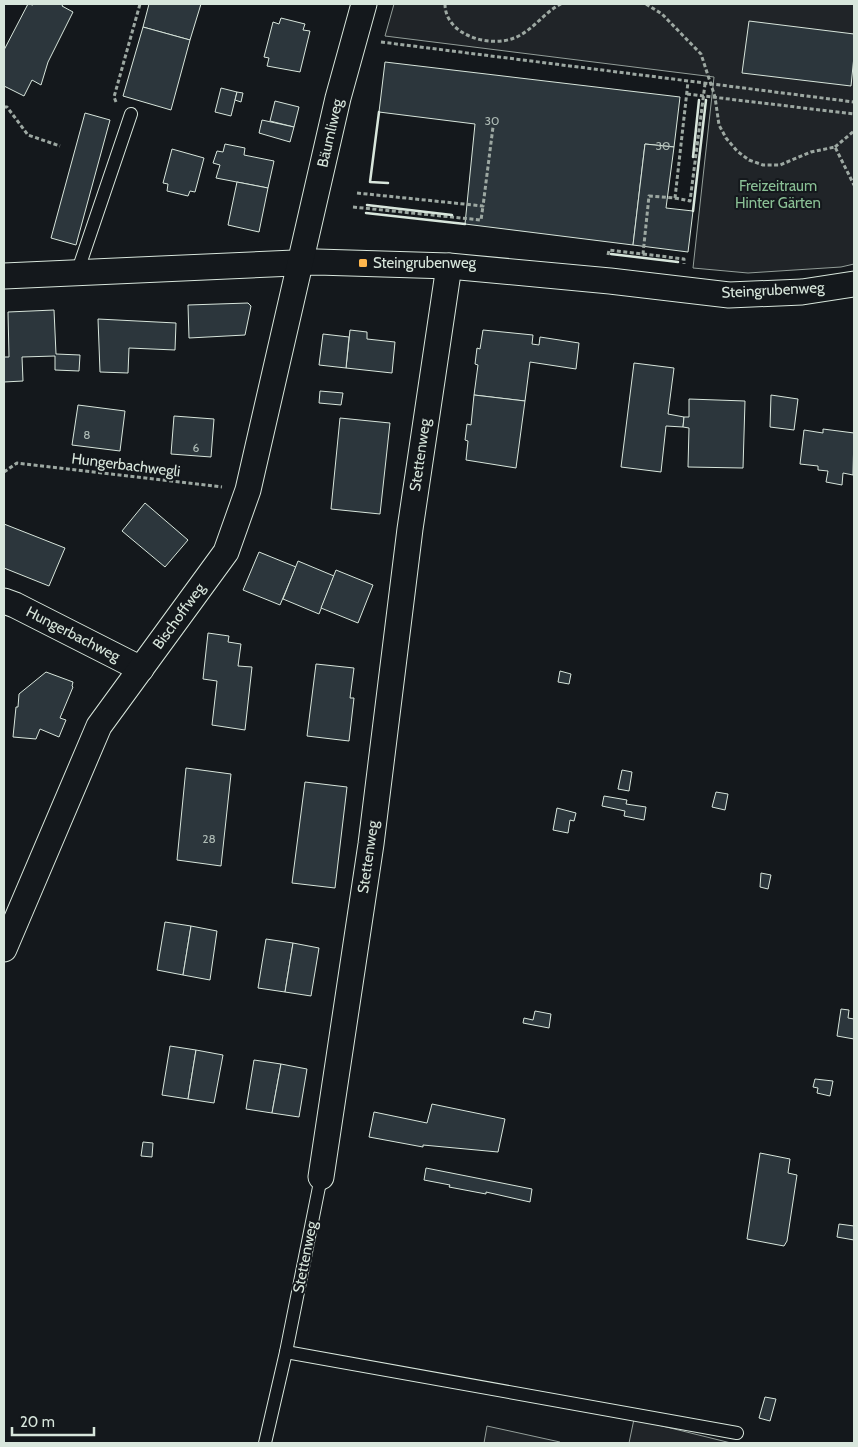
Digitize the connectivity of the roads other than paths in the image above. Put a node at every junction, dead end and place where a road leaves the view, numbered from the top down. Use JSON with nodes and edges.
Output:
{"nodes":[{"id":1,"x":364,"y":4,"type":"edge"},
{"id":2,"x":130,"y":114,"type":"road end"},
{"id":3,"x":301,"y":262,"type":"junction"},
{"id":4,"x":449,"y":266,"type":"junction"},
{"id":5,"x":77,"y":274,"type":"junction"},
{"id":6,"x":4,"y":276,"type":"edge"},
{"id":7,"x":854,"y":284,"type":"edge"},
{"id":8,"x":4,"y":601,"type":"edge"},
{"id":9,"x":141,"y":669,"type":"junction"},
{"id":10,"x":4,"y":949,"type":"edge"},
{"id":11,"x":321,"y":1177,"type":"joint"},
{"id":12,"x":286,"y":1352,"type":"junction"},
{"id":13,"x":737,"y":1434,"type":"dead end"},
{"id":14,"x":265,"y":1443,"type":"edge"}],
"edges":[{"from":1,"to":3,"type":"street","name":"Bäumliweg"},
{"from":2,"to":5,"type":"lane"},
{"from":3,"to":4,"type":"street","name":"Steingrubenweg"},
{"from":3,"to":5,"type":"street","name":"Steingrubenweg"},
{"from":3,"to":9,"type":"street","name":"Bischoffweg"},
{"from":4,"to":7,"type":"street","name":"Steingrubenweg"},
{"from":4,"to":11,"type":"street","name":"Stettenweg"},
{"from":5,"to":6,"type":"street","name":"Steingrubenweg"},
{"from":8,"to":9,"type":"street","name":"Hungerbachweg"},
{"from":9,"to":10,"type":"street","name":"Bischoffweg"},
{"from":11,"to":12,"type":"lane","name":"Stettenweg"},
{"from":12,"to":13,"type":"lane"},
{"from":12,"to":14,"type":"lane","name":"Stettenweg"}]}
